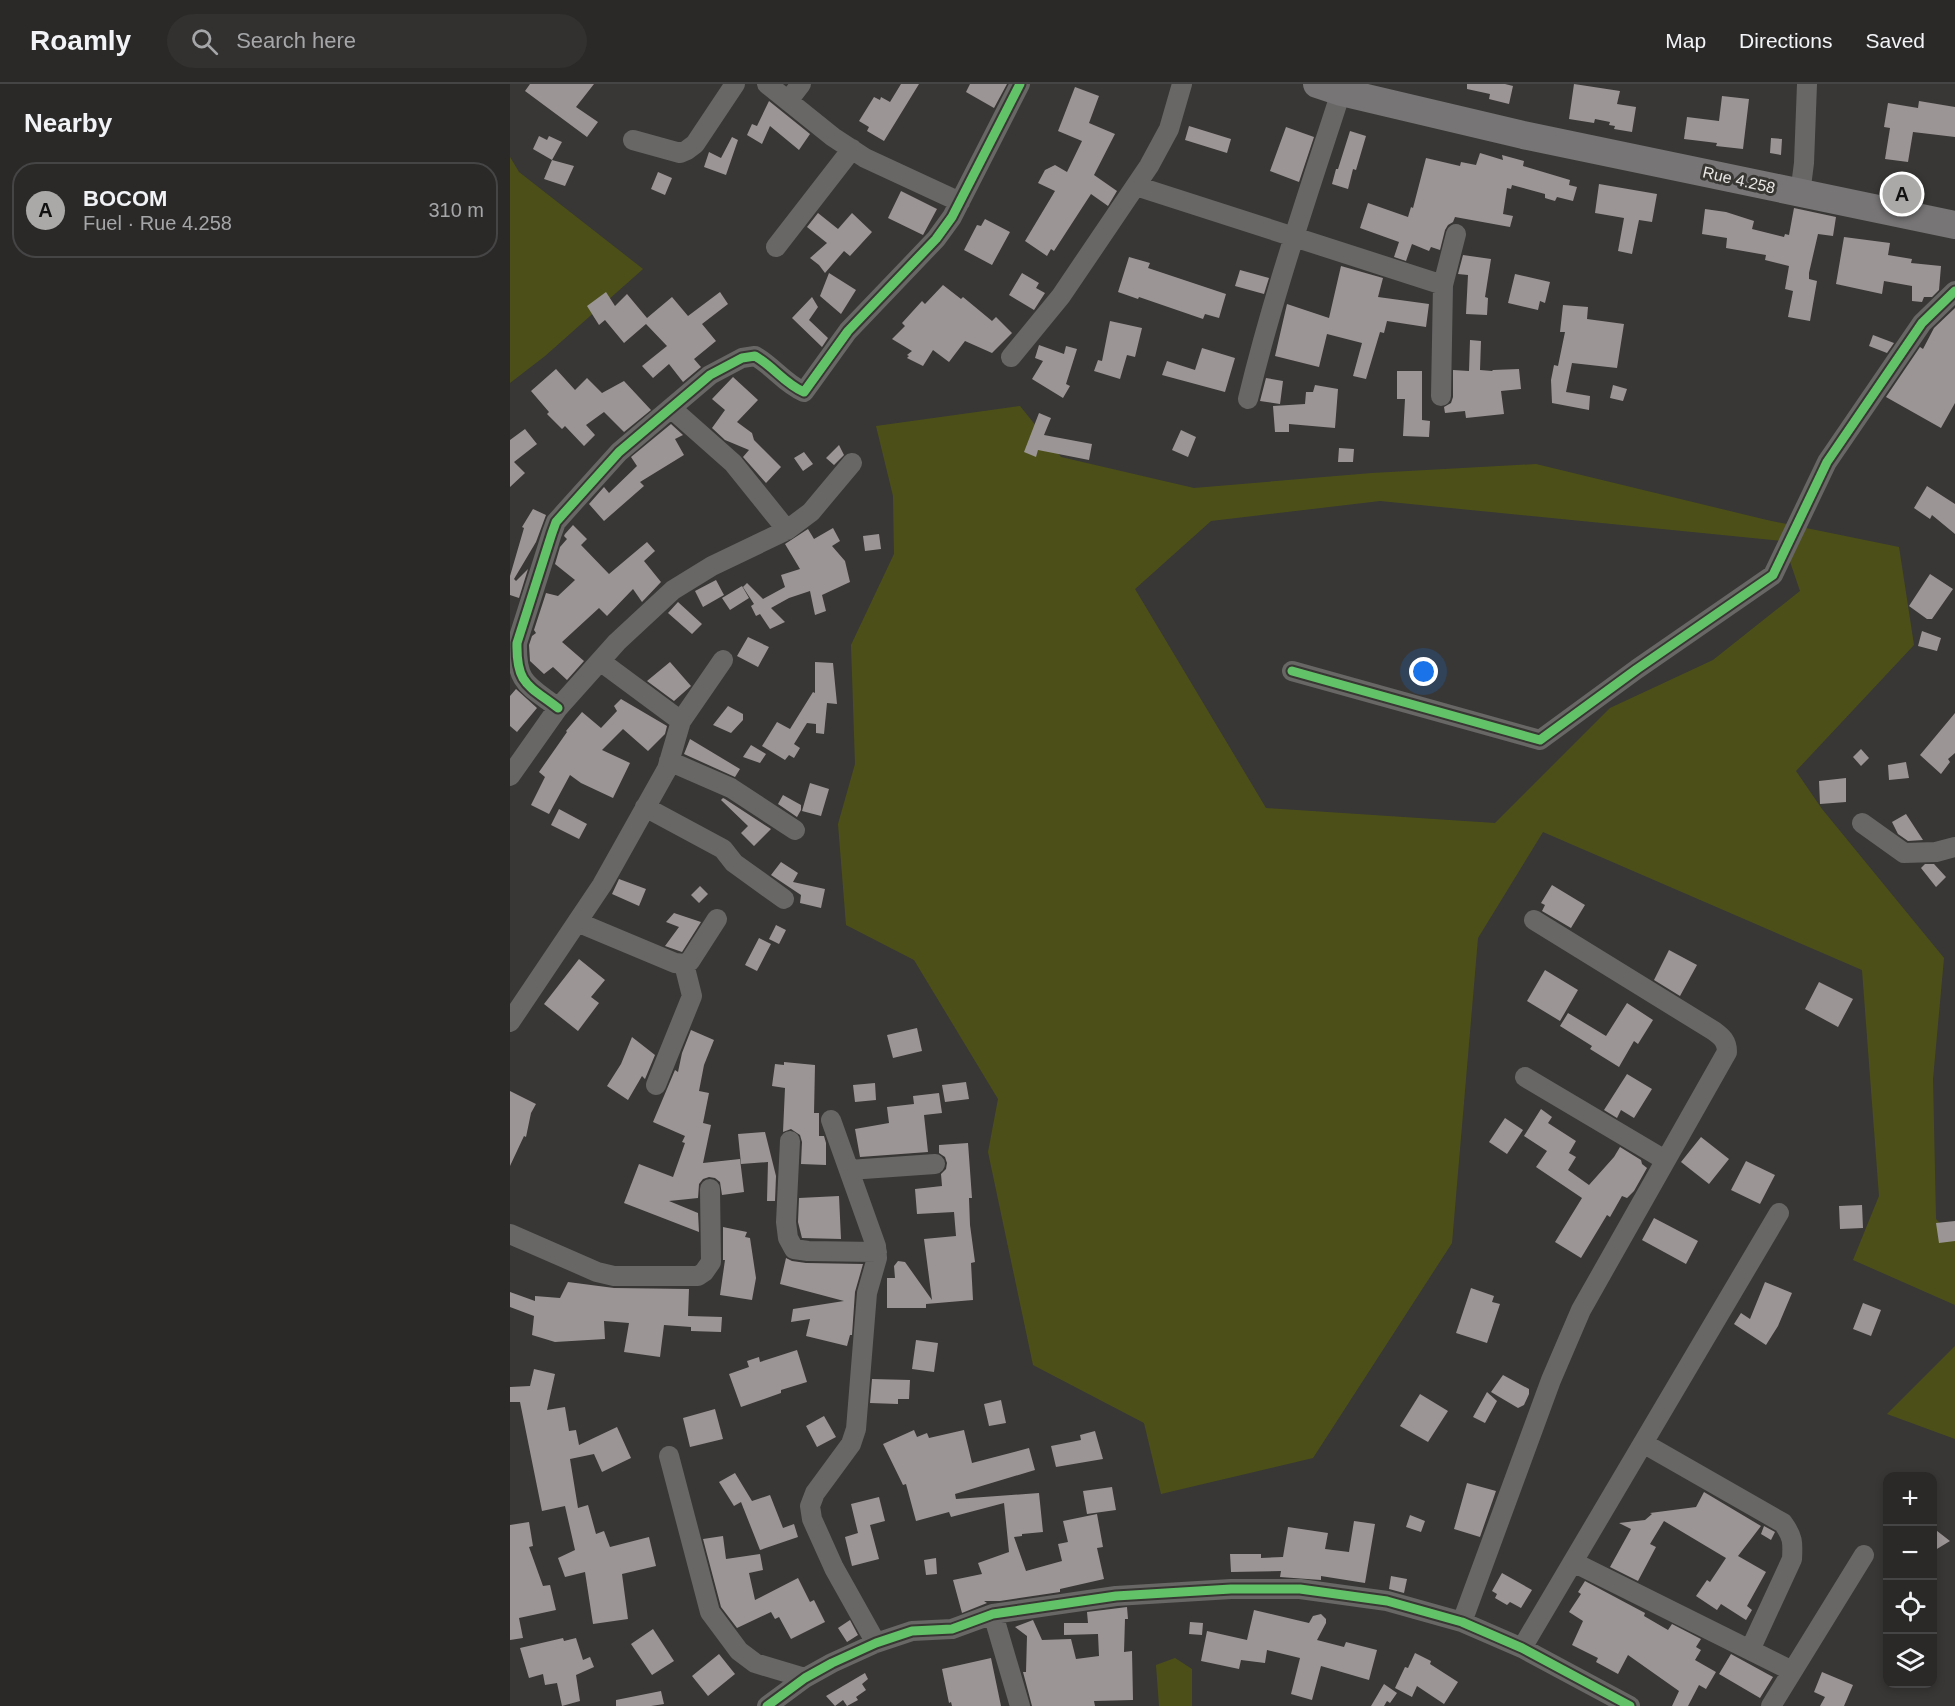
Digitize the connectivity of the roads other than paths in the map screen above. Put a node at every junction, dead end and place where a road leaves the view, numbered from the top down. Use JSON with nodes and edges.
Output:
{"nodes":[{"id":1,"x":735,"y":84,"type":"edge"},
{"id":2,"x":767,"y":84,"type":"edge"},
{"id":3,"x":801,"y":84,"type":"edge"},
{"id":4,"x":1020,"y":84,"type":"edge"},
{"id":5,"x":1182,"y":84,"type":"edge"},
{"id":6,"x":1807,"y":84,"type":"edge"},
{"id":7,"x":1329,"y":88,"type":"edge"},
{"id":8,"x":788,"y":101,"type":"junction"},
{"id":9,"x":633,"y":140,"type":"dead end"},
{"id":10,"x":852,"y":149,"type":"junction"},
{"id":11,"x":1136,"y":186,"type":"junction"},
{"id":12,"x":1800,"y":194,"type":"junction"},
{"id":13,"x":960,"y":202,"type":"junction"},
{"id":14,"x":1955,"y":225,"type":"edge"},
{"id":15,"x":1456,"y":234,"type":"dead end"},
{"id":16,"x":1294,"y":237,"type":"junction"},
{"id":17,"x":776,"y":247,"type":"dead end"},
{"id":18,"x":1443,"y":285,"type":"junction"},
{"id":19,"x":1955,"y":291,"type":"edge"},
{"id":20,"x":1011,"y":357,"type":"dead end"},
{"id":21,"x":1441,"y":396,"type":"dead end"},
{"id":22,"x":1248,"y":399,"type":"dead end"},
{"id":23,"x":671,"y":408,"type":"junction"},
{"id":24,"x":852,"y":463,"type":"dead end"},
{"id":25,"x":787,"y":530,"type":"junction"},
{"id":26,"x":723,"y":660,"type":"dead end"},
{"id":27,"x":600,"y":661,"type":"junction"},
{"id":28,"x":1292,"y":671,"type":"dead end"},
{"id":29,"x":515,"y":682,"type":"edge"},
{"id":30,"x":558,"y":708,"type":"junction"},
{"id":31,"x":681,"y":721,"type":"junction"},
{"id":32,"x":669,"y":761,"type":"junction"},
{"id":33,"x":510,"y":776,"type":"edge"},
{"id":34,"x":645,"y":807,"type":"junction"},
{"id":35,"x":1862,"y":823,"type":"dead end"},
{"id":36,"x":795,"y":830,"type":"dead end"},
{"id":37,"x":1955,"y":847,"type":"edge"},
{"id":38,"x":784,"y":898,"type":"dead end"},
{"id":39,"x":717,"y":919,"type":"dead end"},
{"id":40,"x":1534,"y":920,"type":"dead end"},
{"id":41,"x":577,"y":922,"type":"junction"},
{"id":42,"x":684,"y":964,"type":"junction"},
{"id":43,"x":510,"y":1022,"type":"edge"},
{"id":44,"x":1525,"y":1077,"type":"dead end"},
{"id":45,"x":656,"y":1085,"type":"dead end"},
{"id":46,"x":831,"y":1120,"type":"dead end"},
{"id":47,"x":790,"y":1141,"type":"dead end"},
{"id":48,"x":1665,"y":1160,"type":"junction"},
{"id":49,"x":935,"y":1164,"type":"dead end"},
{"id":50,"x":849,"y":1170,"type":"junction"},
{"id":51,"x":710,"y":1190,"type":"dead end"},
{"id":52,"x":1779,"y":1213,"type":"dead end"},
{"id":53,"x":510,"y":1234,"type":"edge"},
{"id":54,"x":877,"y":1252,"type":"junction"},
{"id":55,"x":1643,"y":1443,"type":"junction"},
{"id":56,"x":669,"y":1456,"type":"dead end"},
{"id":57,"x":1864,"y":1555,"type":"dead end"},
{"id":58,"x":1574,"y":1562,"type":"junction"},
{"id":59,"x":993,"y":1614,"type":"junction"},
{"id":60,"x":1462,"y":1622,"type":"junction"},
{"id":61,"x":876,"y":1643,"type":"junction"},
{"id":62,"x":1522,"y":1648,"type":"junction"},
{"id":63,"x":1750,"y":1650,"type":"junction"},
{"id":64,"x":1792,"y":1671,"type":"junction"},
{"id":65,"x":805,"y":1678,"type":"junction"},
{"id":66,"x":767,"y":1706,"type":"edge"},
{"id":67,"x":1020,"y":1706,"type":"edge"},
{"id":68,"x":1630,"y":1706,"type":"edge"},
{"id":69,"x":1771,"y":1706,"type":"edge"}],
"edges":[{"from":1,"to":9,"type":"street"},
{"from":2,"to":8,"type":"street"},
{"from":3,"to":8,"type":"street"},
{"from":4,"to":13,"type":"street"},
{"from":5,"to":11,"type":"street"},
{"from":6,"to":12,"type":"street"},
{"from":7,"to":12,"type":"highway","name":"Rue 4.258"},
{"from":7,"to":16,"type":"street"},
{"from":8,"to":10,"type":"street"},
{"from":10,"to":13,"type":"street"},
{"from":10,"to":17,"type":"street"},
{"from":11,"to":16,"type":"street"},
{"from":11,"to":20,"type":"street"},
{"from":12,"to":14,"type":"highway","name":"Rue 4.258"},
{"from":13,"to":23,"type":"street"},
{"from":15,"to":18,"type":"street"},
{"from":16,"to":18,"type":"street"},
{"from":16,"to":22,"type":"street"},
{"from":18,"to":21,"type":"street"},
{"from":19,"to":28,"type":"street"},
{"from":23,"to":25,"type":"street"},
{"from":23,"to":29,"type":"street"},
{"from":24,"to":25,"type":"street"},
{"from":25,"to":27,"type":"street"},
{"from":26,"to":31,"type":"street"},
{"from":27,"to":30,"type":"street"},
{"from":27,"to":31,"type":"street"},
{"from":29,"to":30,"type":"street"},
{"from":30,"to":33,"type":"street"},
{"from":31,"to":32,"type":"street"},
{"from":32,"to":34,"type":"street"},
{"from":32,"to":36,"type":"street"},
{"from":34,"to":38,"type":"street"},
{"from":34,"to":41,"type":"street"},
{"from":35,"to":37,"type":"street"},
{"from":39,"to":42,"type":"street"},
{"from":40,"to":48,"type":"street"},
{"from":41,"to":42,"type":"street"},
{"from":41,"to":43,"type":"street"},
{"from":42,"to":45,"type":"street"},
{"from":44,"to":48,"type":"street"},
{"from":46,"to":50,"type":"street"},
{"from":47,"to":54,"type":"street"},
{"from":48,"to":60,"type":"street"},
{"from":49,"to":50,"type":"street"},
{"from":50,"to":54,"type":"street"},
{"from":51,"to":53,"type":"street"},
{"from":52,"to":55,"type":"street"},
{"from":54,"to":61,"type":"street"},
{"from":55,"to":58,"type":"street"},
{"from":55,"to":63,"type":"street"},
{"from":56,"to":65,"type":"street"},
{"from":57,"to":64,"type":"street"},
{"from":58,"to":62,"type":"street"},
{"from":58,"to":63,"type":"street"},
{"from":59,"to":60,"type":"street"},
{"from":59,"to":61,"type":"street"},
{"from":59,"to":67,"type":"street"},
{"from":60,"to":62,"type":"street"},
{"from":61,"to":65,"type":"street"},
{"from":62,"to":68,"type":"street"},
{"from":63,"to":64,"type":"street"},
{"from":64,"to":69,"type":"street"},
{"from":65,"to":66,"type":"street"}]}
